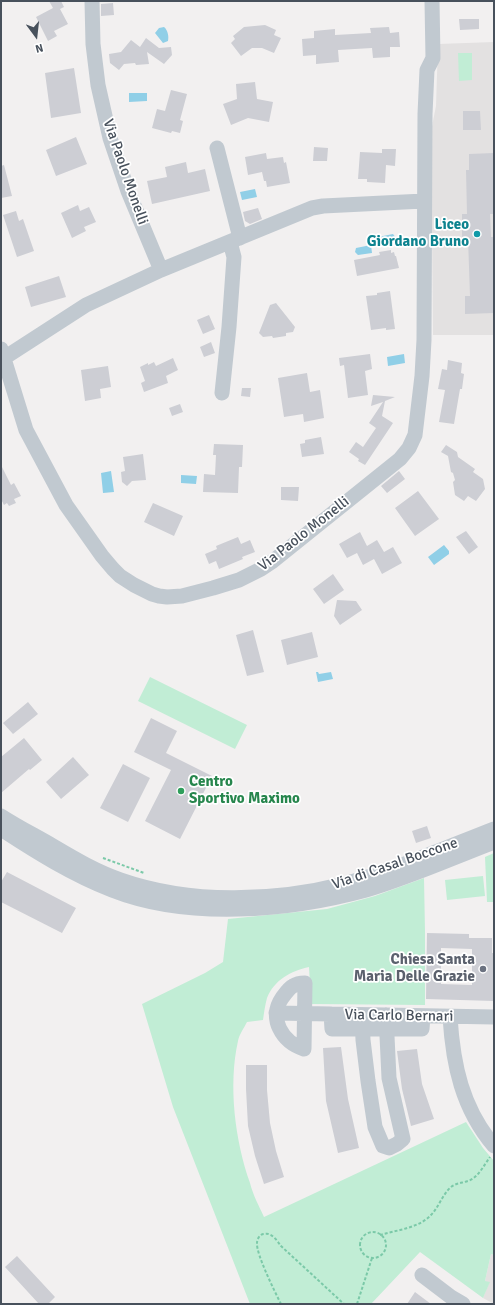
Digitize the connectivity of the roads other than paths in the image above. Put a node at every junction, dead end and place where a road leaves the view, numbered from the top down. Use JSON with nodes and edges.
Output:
{"nodes":[{"id":1,"x":92,"y":1,"type":"edge"},
{"id":2,"x":423,"y":1,"type":"edge"},
{"id":3,"x":432,"y":1,"type":"edge"},
{"id":4,"x":427,"y":70,"type":"junction"},
{"id":5,"x":217,"y":148,"type":"dead end"},
{"id":6,"x":424,"y":201,"type":"junction"},
{"id":7,"x":235,"y":240,"type":"junction"},
{"id":8,"x":161,"y":270,"type":"junction"},
{"id":9,"x":2,"y":353,"type":"edge"},
{"id":10,"x":222,"y":393,"type":"dead end"},
{"id":11,"x":1,"y":816,"type":"edge"},
{"id":12,"x":1,"y":828,"type":"edge"},
{"id":13,"x":494,"y":829,"type":"edge"},
{"id":14,"x":494,"y":842,"type":"edge"},
{"id":15,"x":276,"y":1013,"type":"junction"},
{"id":16,"x":305,"y":1014,"type":"junction"},
{"id":17,"x":450,"y":1017,"type":"junction"},
{"id":18,"x":494,"y":1017,"type":"edge"},
{"id":19,"x":362,"y":1022,"type":"junction"},
{"id":20,"x":386,"y":1022,"type":"junction"},
{"id":21,"x":492,"y":1152,"type":"edge"},
{"id":22,"x":422,"y":1275,"type":"dead end"},
{"id":23,"x":463,"y":1304,"type":"edge"}],
"edges":[{"from":1,"to":8,"type":"street","name":"Via Paolo Monelli"},
{"from":2,"to":4,"type":"street"},
{"from":3,"to":4,"type":"street","name":"Via Paolo Monelli"},
{"from":4,"to":6,"type":"street","name":"Via Paolo Monelli"},
{"from":5,"to":7,"type":"street"},
{"from":6,"to":7,"type":"street","name":"Via Paolo Monelli"},
{"from":6,"to":9,"type":"street","name":"Via Paolo Monelli"},
{"from":7,"to":8,"type":"street","name":"Via Paolo Monelli"},
{"from":7,"to":10,"type":"street"},
{"from":8,"to":9,"type":"street","name":"Via Paolo Monelli"},
{"from":11,"to":13,"type":"street","name":"Via di Casal Boccone"},
{"from":12,"to":14,"type":"street","name":"Via di Casal Boccone"},
{"from":15,"to":16,"type":"street","name":"Via Carlo Bernari"},
{"from":15,"to":16,"type":"street"},
{"from":15,"to":16,"type":"street"},
{"from":16,"to":19,"type":"street","name":"Via Carlo Bernari"},
{"from":17,"to":18,"type":"street","name":"Via Carlo Bernari"},
{"from":17,"to":20,"type":"street","name":"Via Carlo Bernari"},
{"from":17,"to":21,"type":"street"},
{"from":19,"to":20,"type":"street","name":"Via Carlo Bernari"},
{"from":19,"to":20,"type":"street"},
{"from":22,"to":23,"type":"street"}]}
